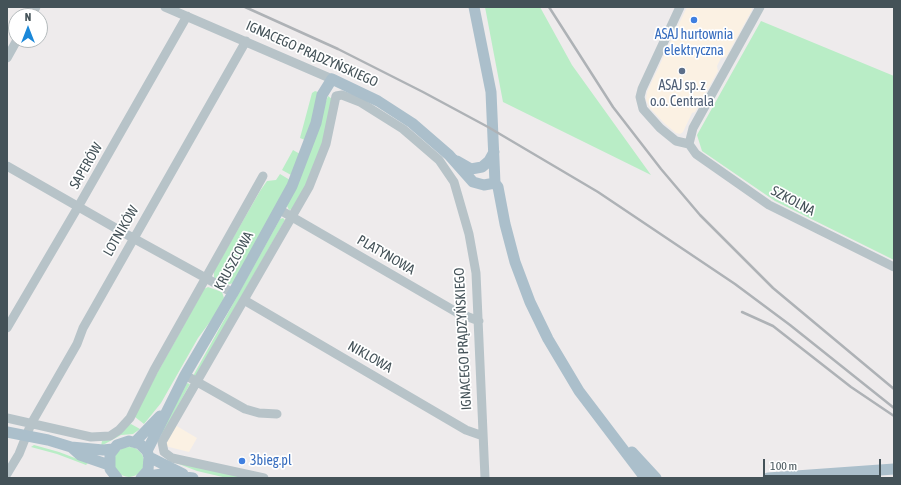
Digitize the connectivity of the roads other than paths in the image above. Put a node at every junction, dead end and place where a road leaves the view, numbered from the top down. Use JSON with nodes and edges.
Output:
{"nodes":[{"id":1,"x":165,"y":7,"type":"edge"},
{"id":2,"x":474,"y":7,"type":"edge"},
{"id":3,"x":680,"y":7,"type":"edge"},
{"id":4,"x":760,"y":7,"type":"edge"},
{"id":5,"x":187,"y":16,"type":"junction"},
{"id":6,"x":246,"y":41,"type":"junction"},
{"id":7,"x":13,"y":48,"type":"edge"},
{"id":8,"x":7,"y":58,"type":"edge"},
{"id":9,"x":332,"y":79,"type":"junction"},
{"id":10,"x":689,"y":144,"type":"junction"},
{"id":11,"x":494,"y":149,"type":"junction"},
{"id":12,"x":455,"y":160,"type":"junction"},
{"id":13,"x":7,"y":166,"type":"edge"},
{"id":14,"x":471,"y":168,"type":"junction"},
{"id":15,"x":263,"y":176,"type":"dead end"},
{"id":16,"x":495,"y":179,"type":"junction"},
{"id":17,"x":78,"y":207,"type":"junction"},
{"id":18,"x":280,"y":210,"type":"junction"},
{"id":19,"x":292,"y":216,"type":"junction"},
{"id":20,"x":133,"y":238,"type":"junction"},
{"id":21,"x":894,"y":267,"type":"edge"},
{"id":22,"x":206,"y":279,"type":"junction"},
{"id":23,"x":234,"y":293,"type":"junction"},
{"id":24,"x":244,"y":300,"type":"junction"},
{"id":25,"x":479,"y":321,"type":"junction"},
{"id":26,"x":7,"y":328,"type":"edge"},
{"id":27,"x":185,"y":375,"type":"junction"},
{"id":28,"x":197,"y":382,"type":"junction"},
{"id":29,"x":166,"y":410,"type":"junction"},
{"id":30,"x":277,"y":414,"type":"dead end"},
{"id":31,"x":7,"y":418,"type":"edge"},
{"id":32,"x":31,"y":424,"type":"junction"},
{"id":33,"x":605,"y":425,"type":"junction"},
{"id":34,"x":7,"y":432,"type":"edge"},
{"id":35,"x":26,"y":436,"type":"junction"},
{"id":36,"x":483,"y":436,"type":"junction"},
{"id":37,"x":135,"y":442,"type":"junction"},
{"id":38,"x":71,"y":448,"type":"junction"},
{"id":39,"x":113,"y":449,"type":"junction"},
{"id":40,"x":148,"y":454,"type":"junction"},
{"id":41,"x":109,"y":465,"type":"junction"},
{"id":42,"x":894,"y":469,"type":"edge"},
{"id":43,"x":7,"y":474,"type":"edge"},
{"id":44,"x":115,"y":477,"type":"edge"},
{"id":45,"x":142,"y":478,"type":"edge"},
{"id":46,"x":191,"y":478,"type":"edge"},
{"id":47,"x":264,"y":478,"type":"edge"},
{"id":48,"x":485,"y":478,"type":"edge"},
{"id":49,"x":645,"y":478,"type":"edge"},
{"id":50,"x":656,"y":478,"type":"edge"},
{"id":51,"x":768,"y":478,"type":"edge"}],
"edges":[{"from":1,"to":5,"type":"street","name":"IGNACEGO PRĄDZYŃSKIEGO"},
{"from":2,"to":11,"type":"main road"},
{"from":3,"to":10,"type":"street"},
{"from":4,"to":10,"type":"street"},
{"from":5,"to":6,"type":"street","name":"IGNACEGO PRĄDZYŃSKIEGO"},
{"from":5,"to":17,"type":"street","name":"SAPERÓW"},
{"from":6,"to":9,"type":"street","name":"IGNACEGO PRĄDZYŃSKIEGO"},
{"from":6,"to":20,"type":"street","name":"LOTNIKÓW"},
{"from":7,"to":8,"type":"street"},
{"from":9,"to":12,"type":"main road","name":"IGNACEGO PRĄDZYŃSKIEGO"},
{"from":9,"to":18,"type":"main road","name":"KRUSZCOWA"},
{"from":10,"to":21,"type":"street","name":"SZKOLNA"},
{"from":11,"to":14,"type":"main road"},
{"from":11,"to":16,"type":"main road"},
{"from":12,"to":14,"type":"main road","name":"IGNACEGO PRĄDZYŃSKIEGO"},
{"from":12,"to":16,"type":"main road","name":"IGNACEGO PRĄDZYŃSKIEGO"},
{"from":13,"to":17,"type":"street"},
{"from":14,"to":16,"type":"main road","name":"IGNACEGO PRĄDZYŃSKIEGO"},
{"from":15,"to":22,"type":"street"},
{"from":16,"to":33,"type":"main road"},
{"from":17,"to":20,"type":"street"},
{"from":17,"to":26,"type":"street","name":"SAPERÓW"},
{"from":18,"to":19,"type":"street","name":"PLATYNOWA"},
{"from":18,"to":23,"type":"main road","name":"KRUSZCOWA"},
{"from":19,"to":24,"type":"street"},
{"from":19,"to":25,"type":"street","name":"PLATYNOWA"},
{"from":19,"to":25,"type":"street","name":"IGNACEGO PRĄDZYŃSKIEGO"},
{"from":20,"to":22,"type":"street"},
{"from":20,"to":32,"type":"street","name":"LOTNIKÓW"},
{"from":22,"to":23,"type":"street"},
{"from":22,"to":32,"type":"street"},
{"from":23,"to":27,"type":"main road","name":"KRUSZCOWA"},
{"from":24,"to":28,"type":"street"},
{"from":24,"to":36,"type":"street","name":"NIKLOWA"},
{"from":25,"to":36,"type":"street","name":"IGNACEGO PRĄDZYŃSKIEGO"},
{"from":27,"to":28,"type":"street"},
{"from":27,"to":29,"type":"main road","name":"KRUSZCOWA"},
{"from":28,"to":30,"type":"street"},
{"from":28,"to":47,"type":"street"},
{"from":29,"to":37,"type":"main road"},
{"from":29,"to":40,"type":"main road","name":"KRUSZCOWA"},
{"from":31,"to":32,"type":"street"},
{"from":32,"to":35,"type":"street","name":"LOTNIKÓW"},
{"from":33,"to":49,"type":"main road"},
{"from":33,"to":50,"type":"main road"},
{"from":34,"to":35,"type":"main road"},
{"from":35,"to":38,"type":"main road"},
{"from":35,"to":43,"type":"street","name":"LOTNIKÓW"},
{"from":36,"to":48,"type":"street","name":"IGNACEGO PRĄDZYŃSKIEGO"},
{"from":37,"to":39,"type":"main road"},
{"from":37,"to":40,"type":"main road"},
{"from":38,"to":39,"type":"main road"},
{"from":38,"to":41,"type":"main road"},
{"from":39,"to":41,"type":"main road"},
{"from":40,"to":45,"type":"main road","name":"KRUSZCOWA"},
{"from":40,"to":46,"type":"main road"},
{"from":41,"to":44,"type":"main road"},
{"from":42,"to":51,"type":"main road"},
{"from":45,"to":46,"type":"main road"}]}
